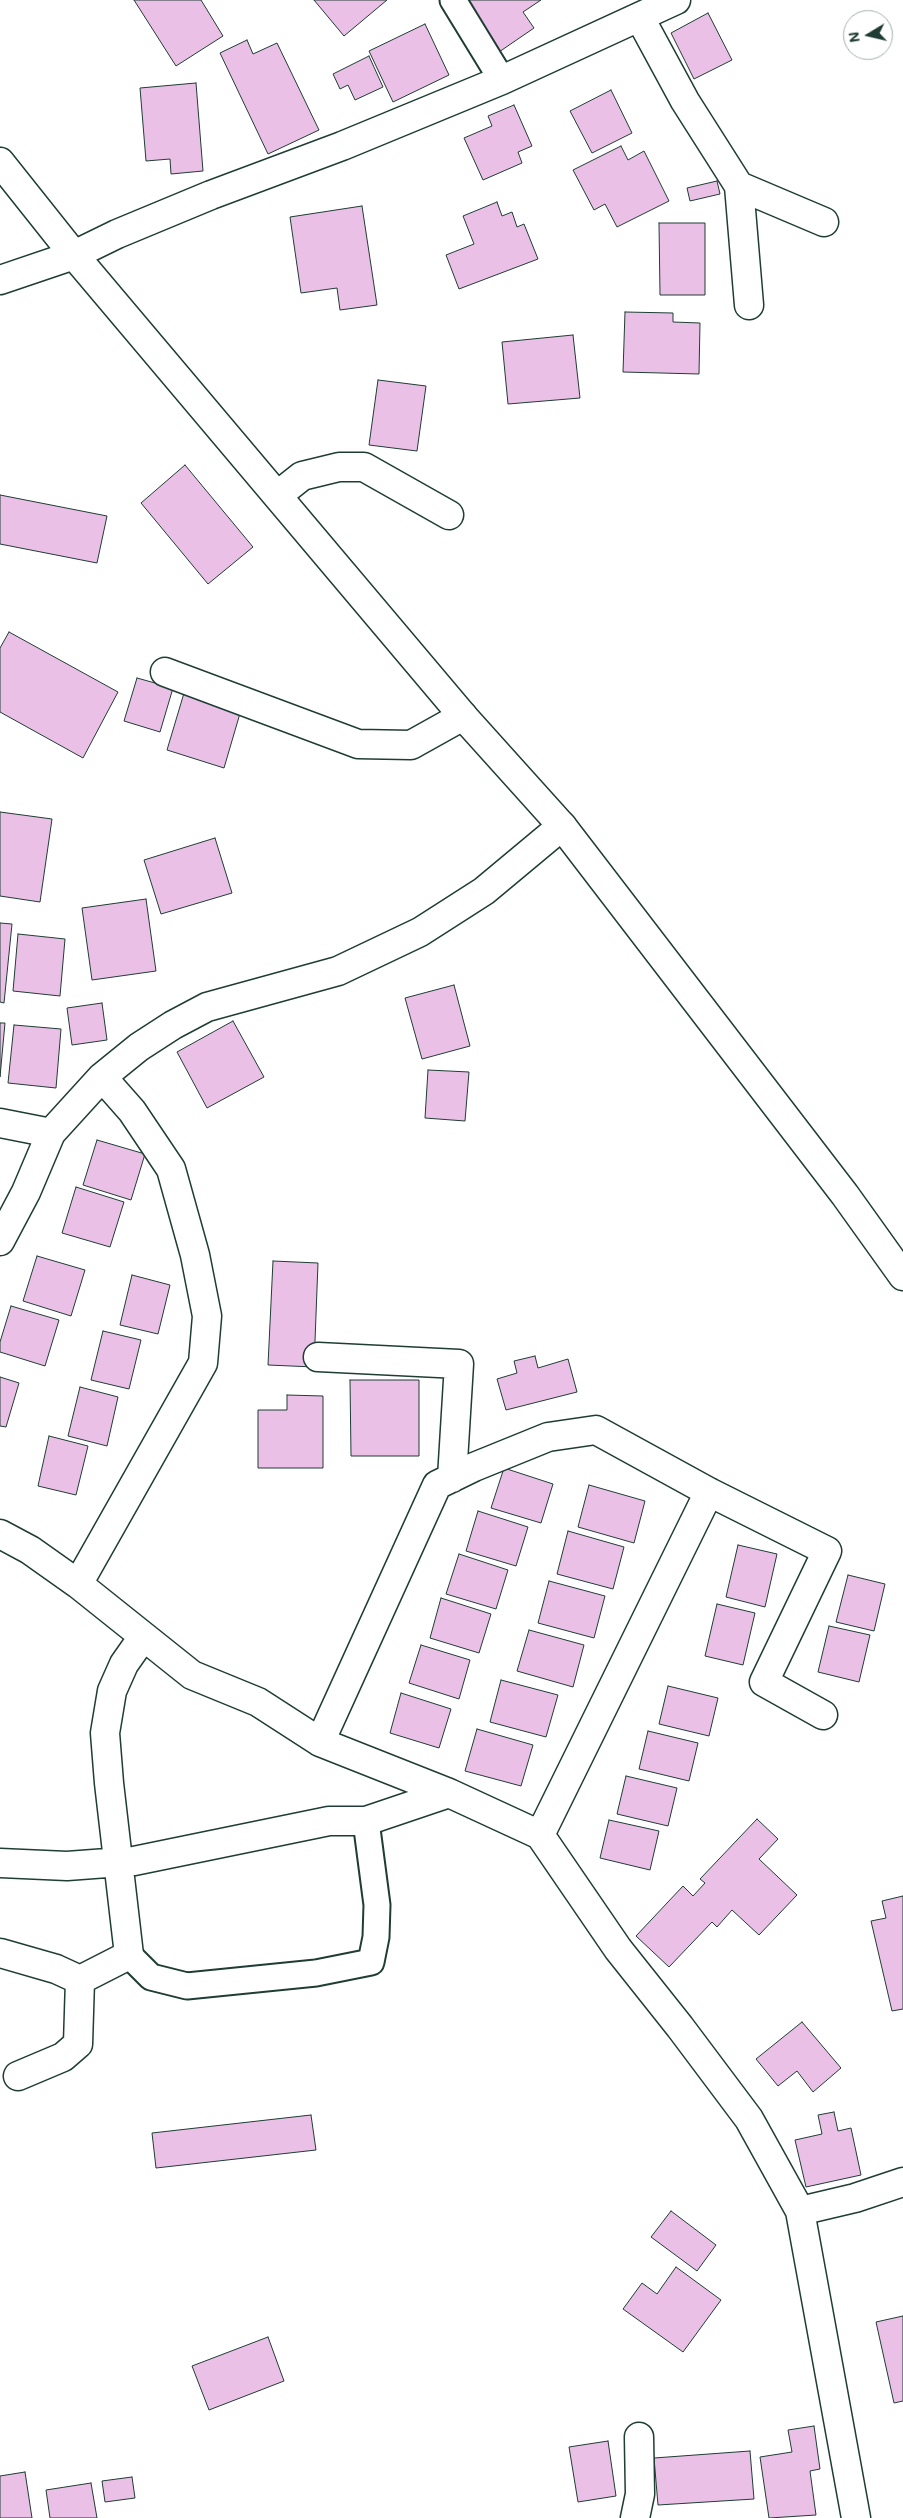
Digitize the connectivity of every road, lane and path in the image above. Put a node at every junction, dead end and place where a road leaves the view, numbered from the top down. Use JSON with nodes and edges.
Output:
{"nodes":[{"id":1,"x":453,"y":0,"type":"edge"},
{"id":2,"x":676,"y":0,"type":"edge"},
{"id":3,"x":640,"y":18,"type":"junction"},
{"id":4,"x":502,"y":80,"type":"junction"},
{"id":5,"x":0,"y":162,"type":"edge"},
{"id":6,"x":739,"y":186,"type":"junction"},
{"id":7,"x":824,"y":222,"type":"dead end"},
{"id":8,"x":74,"y":255,"type":"junction"},
{"id":9,"x":0,"y":280,"type":"edge"},
{"id":10,"x":749,"y":305,"type":"dead end"},
{"id":11,"x":278,"y":495,"type":"junction"},
{"id":12,"x":449,"y":515,"type":"dead end"},
{"id":13,"x":165,"y":672,"type":"dead end"},
{"id":14,"x":463,"y":716,"type":"junction"},
{"id":15,"x":562,"y":826,"type":"junction"},
{"id":16,"x":102,"y":1077,"type":"junction"},
{"id":17,"x":0,"y":1123,"type":"edge"},
{"id":18,"x":51,"y":1133,"type":"junction"},
{"id":19,"x":0,"y":1241,"type":"edge"},
{"id":20,"x":903,"y":1276,"type":"edge"},
{"id":21,"x":318,"y":1358,"type":"dead end"},
{"id":22,"x":452,"y":1478,"type":"junction"},
{"id":23,"x":709,"y":1492,"type":"junction"},
{"id":24,"x":0,"y":1534,"type":"edge"},
{"id":25,"x":78,"y":1584,"type":"junction"},
{"id":26,"x":144,"y":1637,"type":"junction"},
{"id":27,"x":823,"y":1715,"type":"dead end"},
{"id":28,"x":320,"y":1742,"type":"junction"},
{"id":29,"x":448,"y":1793,"type":"junction"},
{"id":30,"x":366,"y":1821,"type":"junction"},
{"id":31,"x":540,"y":1835,"type":"junction"},
{"id":32,"x":119,"y":1862,"type":"junction"},
{"id":33,"x":0,"y":1863,"type":"edge"},
{"id":34,"x":0,"y":1953,"type":"edge"},
{"id":35,"x":129,"y":1955,"type":"junction"},
{"id":36,"x":80,"y":1980,"type":"junction"},
{"id":37,"x":18,"y":2076,"type":"dead end"},
{"id":38,"x":903,"y":2182,"type":"edge"},
{"id":39,"x":800,"y":2211,"type":"junction"},
{"id":40,"x":638,"y":2437,"type":"dead end"},
{"id":41,"x":636,"y":2518,"type":"edge"},
{"id":42,"x":856,"y":2518,"type":"edge"}],
"edges":[{"from":1,"to":4,"type":"lane"},
{"from":2,"to":3,"type":"street"},
{"from":3,"to":4,"type":"street"},
{"from":3,"to":6,"type":"street"},
{"from":4,"to":8,"type":"street"},
{"from":5,"to":8,"type":"street"},
{"from":6,"to":7,"type":"street"},
{"from":6,"to":10,"type":"street"},
{"from":8,"to":9,"type":"street"},
{"from":8,"to":11,"type":"street"},
{"from":11,"to":12,"type":"street"},
{"from":11,"to":14,"type":"street"},
{"from":13,"to":14,"type":"street"},
{"from":14,"to":15,"type":"street"},
{"from":15,"to":16,"type":"street"},
{"from":15,"to":20,"type":"street"},
{"from":16,"to":18,"type":"street"},
{"from":16,"to":25,"type":"street"},
{"from":17,"to":18,"type":"street"},
{"from":18,"to":19,"type":"street"},
{"from":21,"to":22,"type":"street"},
{"from":22,"to":23,"type":"street"},
{"from":22,"to":28,"type":"street"},
{"from":23,"to":27,"type":"street"},
{"from":23,"to":31,"type":"street"},
{"from":24,"to":25,"type":"street"},
{"from":25,"to":26,"type":"street"},
{"from":26,"to":28,"type":"street"},
{"from":26,"to":32,"type":"street"},
{"from":28,"to":29,"type":"street"},
{"from":29,"to":30,"type":"street"},
{"from":29,"to":31,"type":"street"},
{"from":30,"to":32,"type":"street"},
{"from":30,"to":35,"type":"lane"},
{"from":31,"to":39,"type":"street"},
{"from":32,"to":33,"type":"street"},
{"from":32,"to":35,"type":"street"},
{"from":34,"to":36,"type":"street"},
{"from":35,"to":36,"type":"street"},
{"from":36,"to":37,"type":"street"},
{"from":38,"to":39,"type":"street"},
{"from":39,"to":42,"type":"street"},
{"from":40,"to":41,"type":"street"}]}
